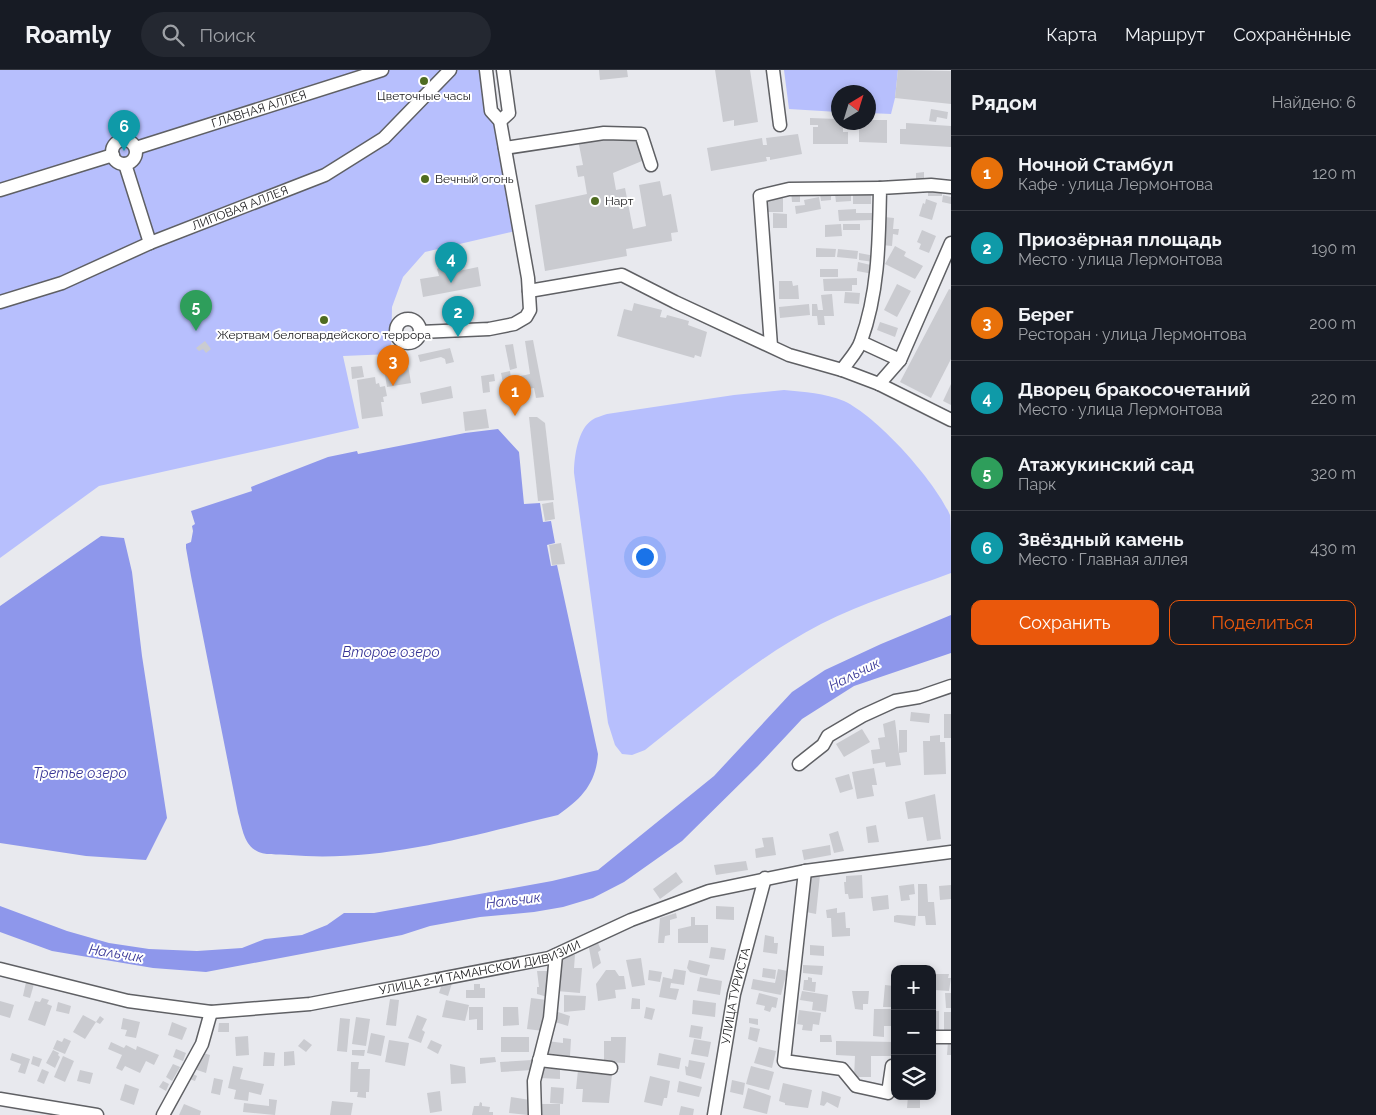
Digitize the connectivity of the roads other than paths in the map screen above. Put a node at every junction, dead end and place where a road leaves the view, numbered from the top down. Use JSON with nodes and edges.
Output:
{"nodes":[{"id":1,"x":382,"y":70,"type":"edge"},
{"id":2,"x":450,"y":70,"type":"edge"},
{"id":3,"x":486,"y":70,"type":"edge"},
{"id":4,"x":503,"y":70,"type":"edge"},
{"id":5,"x":773,"y":70,"type":"edge"},
{"id":6,"x":500,"y":121,"type":"junction"},
{"id":7,"x":780,"y":126,"type":"dead end"},
{"id":8,"x":136,"y":148,"type":"junction"},
{"id":9,"x":505,"y":148,"type":"junction"},
{"id":10,"x":113,"y":155,"type":"junction"},
{"id":11,"x":125,"y":164,"type":"junction"},
{"id":12,"x":651,"y":165,"type":"dead end"},
{"id":13,"x":951,"y":187,"type":"edge"},
{"id":14,"x":880,"y":188,"type":"junction"},
{"id":15,"x":0,"y":190,"type":"edge"},
{"id":16,"x":150,"y":243,"type":"junction"},
{"id":17,"x":951,"y":243,"type":"edge"},
{"id":18,"x":946,"y":266,"type":"edge"},
{"id":19,"x":529,"y":291,"type":"junction"},
{"id":20,"x":0,"y":302,"type":"edge"},
{"id":21,"x":420,"y":332,"type":"dead end"},
{"id":22,"x":861,"y":342,"type":"junction"},
{"id":23,"x":771,"y":346,"type":"junction"},
{"id":24,"x":900,"y":360,"type":"junction"},
{"id":25,"x":842,"y":370,"type":"junction"},
{"id":26,"x":879,"y":384,"type":"junction"},
{"id":27,"x":951,"y":420,"type":"edge"},
{"id":28,"x":951,"y":686,"type":"edge"},
{"id":29,"x":800,"y":764,"type":"dead end"},
{"id":30,"x":951,"y":852,"type":"edge"},
{"id":31,"x":805,"y":871,"type":"junction"},
{"id":32,"x":765,"y":878,"type":"junction"},
{"id":33,"x":556,"y":955,"type":"junction"},
{"id":34,"x":0,"y":969,"type":"edge"},
{"id":35,"x":211,"y":1012,"type":"junction"},
{"id":36,"x":936,"y":1037,"type":"edge"},
{"id":37,"x":951,"y":1037,"type":"edge"},
{"id":38,"x":539,"y":1060,"type":"junction"},
{"id":39,"x":611,"y":1068,"type":"dead end"},
{"id":40,"x":891,"y":1073,"type":"edge"},
{"id":41,"x":0,"y":1099,"type":"edge"},
{"id":42,"x":97,"y":1115,"type":"edge"},
{"id":43,"x":163,"y":1115,"type":"edge"},
{"id":44,"x":534,"y":1115,"type":"edge"},
{"id":45,"x":714,"y":1115,"type":"edge"}],
"edges":[{"from":1,"to":8,"type":"street","name":"ГЛАВНАЯ АЛЛЕЯ"},
{"from":2,"to":16,"type":"street","name":"ЛИПОВАЯ АЛЛЕЯ"},
{"from":3,"to":6,"type":"street"},
{"from":4,"to":6,"type":"street"},
{"from":5,"to":7,"type":"street"},
{"from":6,"to":9,"type":"street"},
{"from":8,"to":10,"type":"street"},
{"from":8,"to":11,"type":"street"},
{"from":9,"to":12,"type":"street"},
{"from":9,"to":19,"type":"street"},
{"from":10,"to":11,"type":"street"},
{"from":10,"to":15,"type":"street"},
{"from":11,"to":16,"type":"street"},
{"from":13,"to":14,"type":"street"},
{"from":14,"to":22,"type":"street"},
{"from":14,"to":23,"type":"street"},
{"from":16,"to":20,"type":"street","name":"ЛИПОВАЯ АЛЛЕЯ"},
{"from":17,"to":18,"type":"street"},
{"from":18,"to":24,"type":"street"},
{"from":19,"to":21,"type":"street"},
{"from":19,"to":23,"type":"street"},
{"from":22,"to":24,"type":"street"},
{"from":22,"to":25,"type":"street"},
{"from":23,"to":25,"type":"street"},
{"from":24,"to":26,"type":"street"},
{"from":25,"to":26,"type":"street"},
{"from":26,"to":27,"type":"street"},
{"from":28,"to":29,"type":"street"},
{"from":30,"to":31,"type":"street","name":"УЛИЦА 2-Й ТАМАНСКОЙ ДИВИЗИИ"},
{"from":31,"to":32,"type":"street","name":"УЛИЦА 2-Й ТАМАНСКОЙ ДИВИЗИИ"},
{"from":31,"to":40,"type":"street"},
{"from":32,"to":33,"type":"street","name":"УЛИЦА 2-Й ТАМАНСКОЙ ДИВИЗИИ"},
{"from":32,"to":45,"type":"street","name":"УЛИЦА ТУРИСТА"},
{"from":33,"to":35,"type":"street","name":"УЛИЦА 2-Й ТАМАНСКОЙ ДИВИЗИИ"},
{"from":33,"to":38,"type":"street"},
{"from":34,"to":35,"type":"street","name":"УЛИЦА 2-Й ТАМАНСКОЙ ДИВИЗИИ"},
{"from":35,"to":43,"type":"street"},
{"from":36,"to":37,"type":"street"},
{"from":38,"to":39,"type":"street"},
{"from":38,"to":44,"type":"street"},
{"from":41,"to":42,"type":"street"}]}
